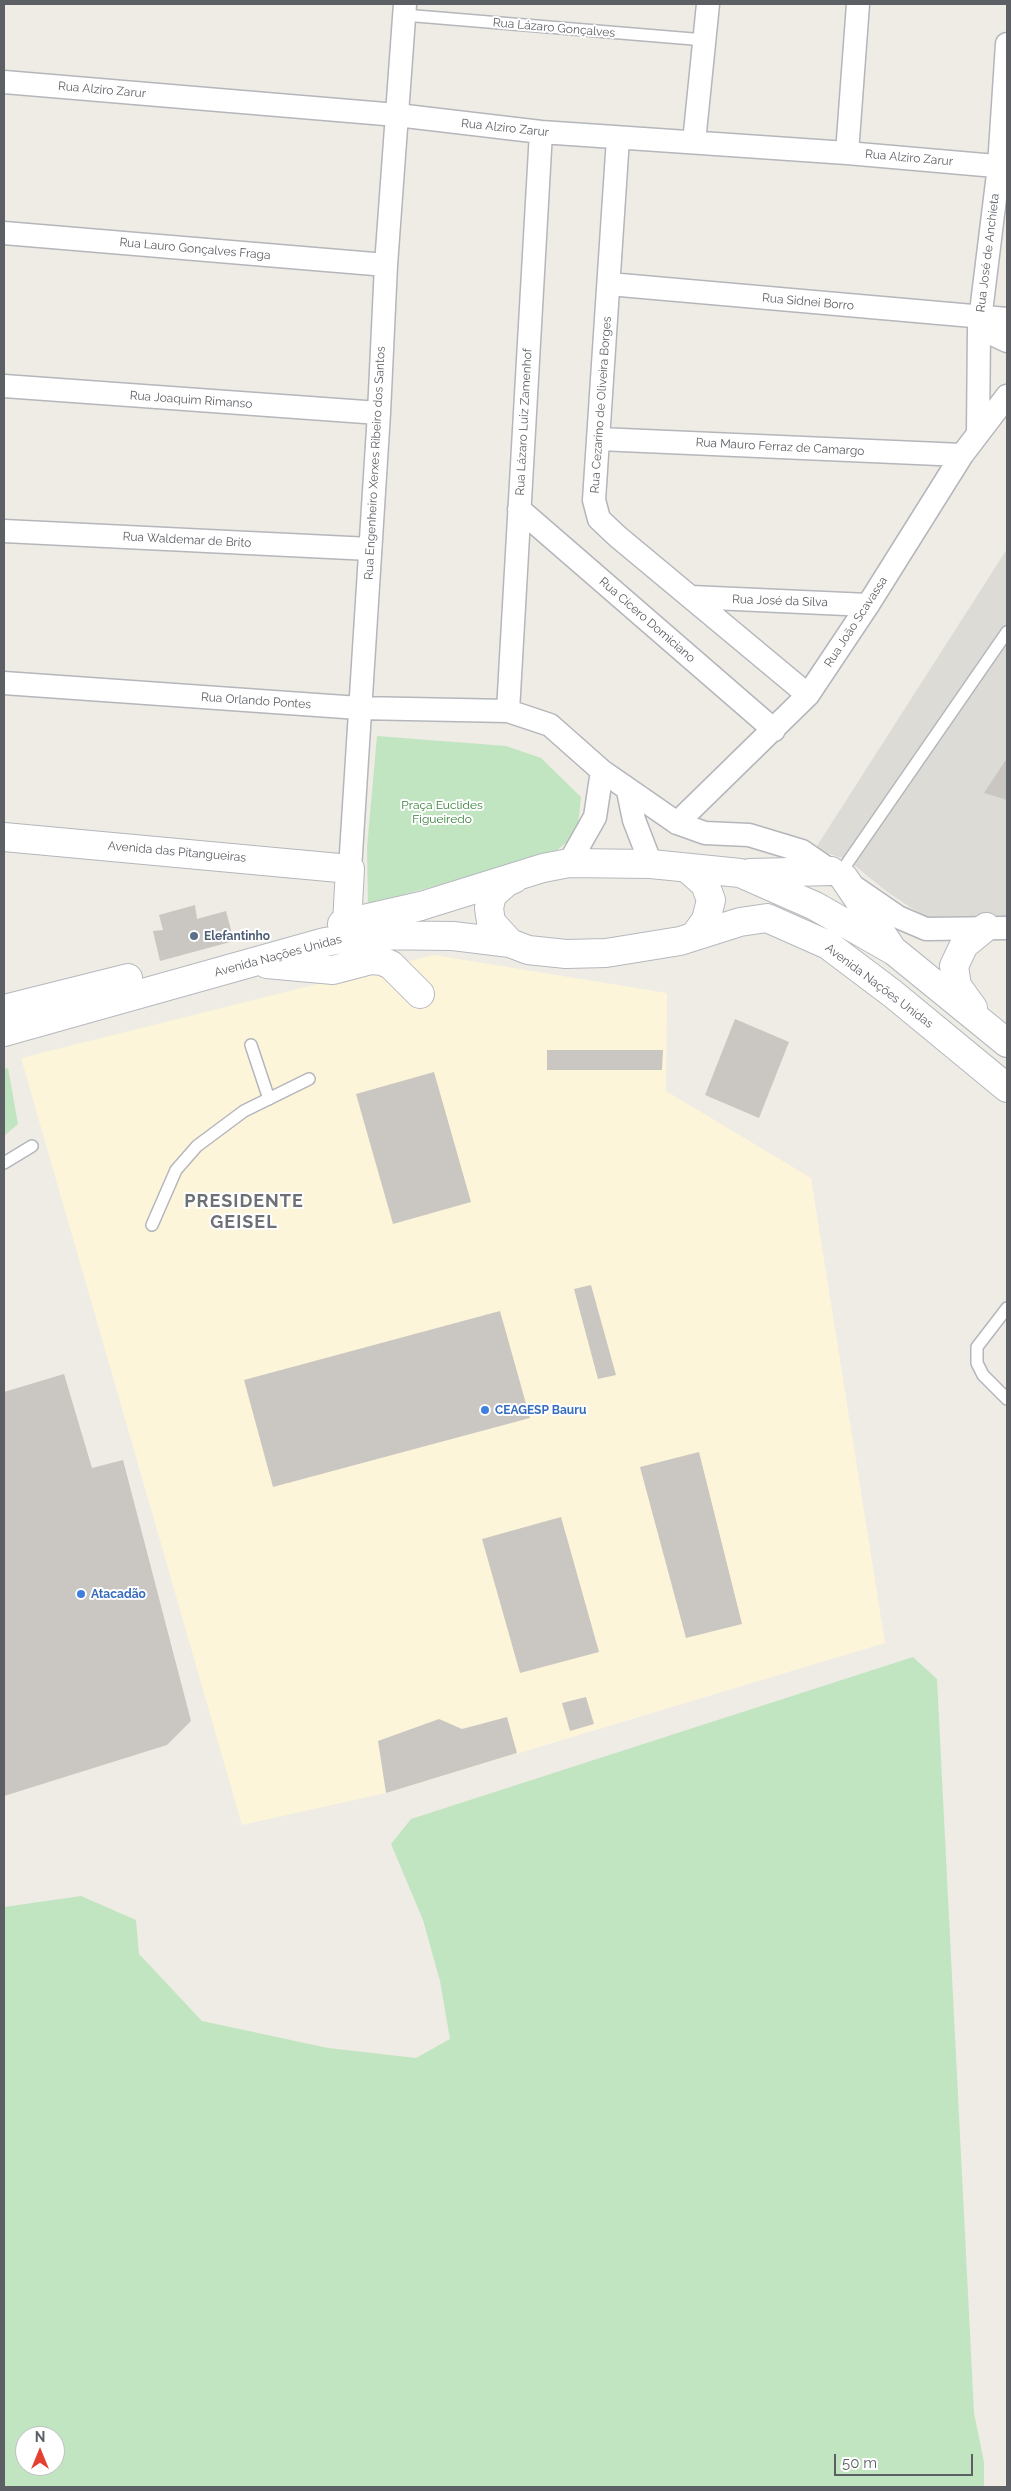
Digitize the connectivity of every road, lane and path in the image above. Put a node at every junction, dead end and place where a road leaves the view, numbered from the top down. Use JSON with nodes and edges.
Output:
{"nodes":[{"id":1,"x":708,"y":4,"type":"edge"},
{"id":2,"x":858,"y":4,"type":"edge"},
{"id":3,"x":404,"y":9,"type":"edge"},
{"id":4,"x":705,"y":40,"type":"junction"},
{"id":5,"x":1007,"y":44,"type":"edge"},
{"id":6,"x":4,"y":82,"type":"edge"},
{"id":7,"x":397,"y":116,"type":"junction"},
{"id":8,"x":541,"y":132,"type":"junction"},
{"id":9,"x":618,"y":138,"type":"junction"},
{"id":10,"x":694,"y":142,"type":"junction"},
{"id":11,"x":847,"y":153,"type":"junction"},
{"id":12,"x":1003,"y":167,"type":"edge"},
{"id":13,"x":4,"y":233,"type":"edge"},
{"id":14,"x":386,"y":265,"type":"junction"},
{"id":15,"x":609,"y":284,"type":"junction"},
{"id":16,"x":1007,"y":319,"type":"edge"},
{"id":17,"x":980,"y":323,"type":"junction"},
{"id":18,"x":1007,"y":341,"type":"edge"},
{"id":19,"x":4,"y":386,"type":"edge"},
{"id":20,"x":1007,"y":396,"type":"edge"},
{"id":21,"x":379,"y":413,"type":"junction"},
{"id":22,"x":978,"y":433,"type":"junction"},
{"id":23,"x":599,"y":439,"type":"junction"},
{"id":24,"x":962,"y":455,"type":"junction"},
{"id":25,"x":519,"y":509,"type":"junction"},
{"id":26,"x":4,"y":530,"type":"edge"},
{"id":27,"x":370,"y":549,"type":"junction"},
{"id":28,"x":692,"y":598,"type":"junction"},
{"id":29,"x":868,"y":605,"type":"junction"},
{"id":30,"x":1007,"y":632,"type":"edge"},
{"id":31,"x":4,"y":683,"type":"edge"},
{"id":32,"x":808,"y":695,"type":"junction"},
{"id":33,"x":359,"y":708,"type":"junction"},
{"id":34,"x":508,"y":711,"type":"junction"},
{"id":35,"x":774,"y":730,"type":"junction"},
{"id":36,"x":602,"y":771,"type":"junction"},
{"id":37,"x":628,"y":791,"type":"junction"},
{"id":38,"x":676,"y":823,"type":"junction"},
{"id":39,"x":4,"y":837,"type":"edge"},
{"id":40,"x":569,"y":863,"type":"junction"},
{"id":41,"x":650,"y":864,"type":"junction"},
{"id":42,"x":543,"y":868,"type":"junction"},
{"id":43,"x":350,"y":869,"type":"junction"},
{"id":44,"x":688,"y":869,"type":"junction"},
{"id":45,"x":740,"y":873,"type":"junction"},
{"id":46,"x":838,"y":875,"type":"junction"},
{"id":47,"x":347,"y":923,"type":"junction"},
{"id":48,"x":997,"y":927,"type":"edge"},
{"id":49,"x":695,"y":935,"type":"junction"},
{"id":50,"x":510,"y":943,"type":"junction"},
{"id":51,"x":894,"y":951,"type":"junction"},
{"id":52,"x":251,"y":962,"type":"junction"},
{"id":53,"x":420,"y":994,"type":"dead end"},
{"id":54,"x":4,"y":1009,"type":"edge"},
{"id":55,"x":4,"y":1032,"type":"edge"},
{"id":56,"x":998,"y":1036,"type":"edge"},
{"id":57,"x":250,"y":1045,"type":"dead end"},
{"id":58,"x":309,"y":1079,"type":"dead end"},
{"id":59,"x":1007,"y":1088,"type":"edge"},
{"id":60,"x":268,"y":1099,"type":"junction"},
{"id":61,"x":32,"y":1146,"type":"dead end"},
{"id":62,"x":4,"y":1163,"type":"edge"},
{"id":63,"x":152,"y":1225,"type":"dead end"},
{"id":64,"x":1007,"y":1308,"type":"edge"},
{"id":65,"x":1007,"y":1400,"type":"edge"}],
"edges":[{"from":1,"to":4,"type":"street"},
{"from":2,"to":11,"type":"street"},
{"from":3,"to":4,"type":"lane","name":"Rua Lázaro Gonçalves"},
{"from":3,"to":7,"type":"street","name":"Rua Engenheiro Xerxes Ribeiro dos Santos"},
{"from":4,"to":10,"type":"street"},
{"from":5,"to":12,"type":"street","name":"Rua José de Anchieta"},
{"from":6,"to":7,"type":"street","name":"Rua Alziro Zarur"},
{"from":7,"to":8,"type":"street","name":"Rua Alziro Zarur"},
{"from":7,"to":14,"type":"street","name":"Rua Engenheiro Xerxes Ribeiro dos Santos"},
{"from":8,"to":9,"type":"street","name":"Rua Alziro Zarur"},
{"from":8,"to":25,"type":"street","name":"Rua Lázaro Luiz Zamenhof"},
{"from":9,"to":10,"type":"street","name":"Rua Alziro Zarur"},
{"from":9,"to":15,"type":"street","name":"Rua Cezarino de Oliveira Borges"},
{"from":10,"to":11,"type":"street","name":"Rua Alziro Zarur"},
{"from":11,"to":12,"type":"street","name":"Rua Alziro Zarur"},
{"from":12,"to":17,"type":"street","name":"Rua José de Anchieta"},
{"from":13,"to":14,"type":"street","name":"Rua Lauro Gonçalves Fraga"},
{"from":14,"to":21,"type":"street","name":"Rua Engenheiro Xerxes Ribeiro dos Santos"},
{"from":15,"to":17,"type":"street","name":"Rua Sidnei Borro"},
{"from":15,"to":23,"type":"street","name":"Rua Cezarino de Oliveira Borges"},
{"from":16,"to":17,"type":"street","name":"Rua Sidnei Borro"},
{"from":17,"to":18,"type":"street"},
{"from":17,"to":22,"type":"street","name":"Rua José de Anchieta"},
{"from":19,"to":21,"type":"street","name":"Rua Joaquim Rimanso"},
{"from":20,"to":22,"type":"street","name":"Rua João Scavassa"},
{"from":21,"to":27,"type":"street","name":"Rua Engenheiro Xerxes Ribeiro dos Santos"},
{"from":22,"to":24,"type":"street","name":"Rua João Scavassa"},
{"from":23,"to":24,"type":"street","name":"Rua Mauro Ferraz de Camargo"},
{"from":23,"to":28,"type":"street","name":"Rua Cezarino de Oliveira Borges"},
{"from":24,"to":29,"type":"street","name":"Rua João Scavassa"},
{"from":25,"to":34,"type":"street","name":"Rua Lázaro Luiz Zamenhof"},
{"from":25,"to":35,"type":"street","name":"Rua Cícero Domiciano"},
{"from":26,"to":27,"type":"street","name":"Rua Waldemar de Brito"},
{"from":27,"to":33,"type":"street","name":"Rua Engenheiro Xerxes Ribeiro dos Santos"},
{"from":28,"to":29,"type":"street","name":"Rua José da Silva"},
{"from":28,"to":32,"type":"street","name":"Rua Cezarino de Oliveira Borges"},
{"from":29,"to":32,"type":"street","name":"Rua João Scavassa"},
{"from":30,"to":46,"type":"lane"},
{"from":31,"to":33,"type":"street","name":"Rua Orlando Pontes"},
{"from":32,"to":35,"type":"street","name":"Rua João Scavassa"},
{"from":33,"to":34,"type":"street","name":"Rua Orlando Pontes"},
{"from":33,"to":43,"type":"street","name":"Rua Engenheiro Xerxes Ribeiro dos Santos"},
{"from":34,"to":36,"type":"street","name":"Rua Orlando Pontes"},
{"from":35,"to":38,"type":"street","name":"Rua João Scavassa"},
{"from":36,"to":37,"type":"street","name":"Rua Orlando Pontes"},
{"from":36,"to":40,"type":"street"},
{"from":37,"to":38,"type":"street","name":"Rua Orlando Pontes"},
{"from":37,"to":41,"type":"street"},
{"from":38,"to":46,"type":"street","name":"Rua Orlando Pontes"},
{"from":39,"to":43,"type":"main road","name":"Avenida das Pitangueiras"},
{"from":40,"to":41,"type":"main road","name":"Avenida Nações Unidas"},
{"from":40,"to":42,"type":"main road","name":"Avenida Nações Unidas"},
{"from":41,"to":44,"type":"main road","name":"Avenida Nações Unidas"},
{"from":42,"to":47,"type":"main road","name":"Avenida Nações Unidas"},
{"from":42,"to":50,"type":"main road"},
{"from":43,"to":47,"type":"main road","name":"Rua Engenheiro Xerxes Ribeiro dos Santos"},
{"from":44,"to":45,"type":"main road","name":"Avenida Nações Unidas"},
{"from":44,"to":49,"type":"main road"},
{"from":45,"to":46,"type":"main road"},
{"from":45,"to":51,"type":"main road","name":"Avenida Nações Unidas"},
{"from":46,"to":48,"type":"street","name":"Rua Orlando Pontes"},
{"from":46,"to":51,"type":"main road"},
{"from":47,"to":54,"type":"main road","name":"Avenida Nações Unidas"},
{"from":48,"to":56,"type":"main road"},
{"from":49,"to":50,"type":"main road","name":"Avenida Nações Unidas"},
{"from":49,"to":59,"type":"main road","name":"Avenida Nações Unidas"},
{"from":50,"to":52,"type":"main road","name":"Avenida Nações Unidas"},
{"from":51,"to":56,"type":"main road","name":"Avenida Nações Unidas"},
{"from":52,"to":53,"type":"main road"},
{"from":52,"to":55,"type":"main road","name":"Avenida Nações Unidas"},
{"from":57,"to":60,"type":"lane"},
{"from":58,"to":60,"type":"lane"},
{"from":60,"to":63,"type":"lane"},
{"from":61,"to":62,"type":"lane"},
{"from":64,"to":65,"type":"lane"}]}
